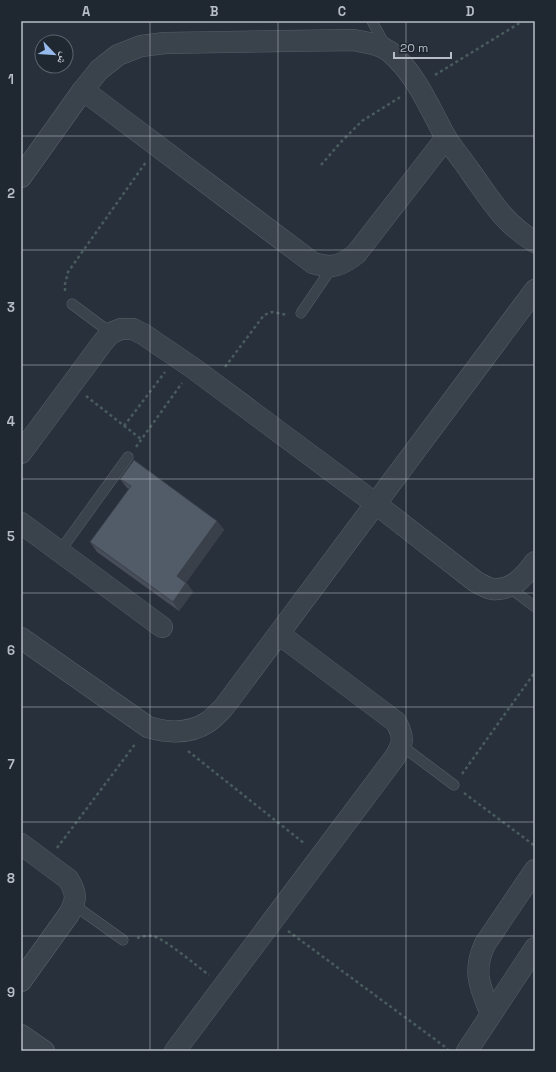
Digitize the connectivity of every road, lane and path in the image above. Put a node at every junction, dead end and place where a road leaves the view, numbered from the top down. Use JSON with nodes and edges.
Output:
{"nodes":[{"id":1,"x":372,"y":21,"type":"edge"},
{"id":2,"x":389,"y":51,"type":"junction"},
{"id":3,"x":83,"y":90,"type":"junction"},
{"id":4,"x":446,"y":138,"type":"junction"},
{"id":5,"x":158,"y":146,"type":"junction"},
{"id":6,"x":21,"y":177,"type":"edge"},
{"id":7,"x":535,"y":242,"type":"edge"},
{"id":8,"x":333,"y":266,"type":"junction"},
{"id":9,"x":535,"y":290,"type":"edge"},
{"id":10,"x":72,"y":304,"type":"joint"},
{"id":11,"x":301,"y":313,"type":"joint"},
{"id":12,"x":111,"y":333,"type":"junction"},
{"id":13,"x":185,"y":363,"type":"junction"},
{"id":14,"x":213,"y":383,"type":"junction"},
{"id":15,"x":71,"y":385,"type":"junction"},
{"id":16,"x":124,"y":426,"type":"junction"},
{"id":17,"x":141,"y":439,"type":"junction"},
{"id":18,"x":23,"y":447,"type":"edge"},
{"id":19,"x":128,"y":457,"type":"joint"},
{"id":20,"x":376,"y":504,"type":"junction"},
{"id":21,"x":21,"y":522,"type":"edge"},
{"id":22,"x":60,"y":551,"type":"junction"},
{"id":23,"x":535,"y":562,"type":"edge"},
{"id":24,"x":509,"y":587,"type":"junction"},
{"id":25,"x":535,"y":607,"type":"edge"},
{"id":26,"x":162,"y":628,"type":"dead end"},
{"id":27,"x":279,"y":634,"type":"junction"},
{"id":28,"x":21,"y":638,"type":"edge"},
{"id":29,"x":535,"y":672,"type":"edge"},
{"id":30,"x":156,"y":730,"type":"junction"},
{"id":31,"x":402,"y":746,"type":"junction"},
{"id":32,"x":454,"y":785,"type":"junction"},
{"id":33,"x":21,"y":844,"type":"edge"},
{"id":34,"x":535,"y":846,"type":"edge"},
{"id":35,"x":320,"y":857,"type":"junction"},
{"id":36,"x":46,"y":862,"type":"junction"},
{"id":37,"x":535,"y":870,"type":"edge"},
{"id":38,"x":74,"y":905,"type":"junction"},
{"id":39,"x":273,"y":920,"type":"junction"},
{"id":40,"x":123,"y":940,"type":"joint"},
{"id":41,"x":535,"y":948,"type":"edge"},
{"id":42,"x":21,"y":981,"type":"edge"},
{"id":43,"x":224,"y":986,"type":"junction"},
{"id":44,"x":491,"y":1014,"type":"junction"},
{"id":45,"x":21,"y":1035,"type":"edge"},
{"id":46,"x":44,"y":1051,"type":"edge"},
{"id":47,"x":175,"y":1051,"type":"edge"},
{"id":48,"x":452,"y":1051,"type":"edge"},
{"id":49,"x":467,"y":1051,"type":"edge"}],
"edges":[{"from":1,"to":2,"type":"lane"},
{"from":2,"to":3,"type":"street"},
{"from":2,"to":4,"type":"street"},
{"from":3,"to":5,"type":"street"},
{"from":3,"to":6,"type":"street"},
{"from":4,"to":7,"type":"street"},
{"from":4,"to":8,"type":"street"},
{"from":5,"to":8,"type":"street"},
{"from":5,"to":10,"type":"path"},
{"from":8,"to":11,"type":"lane"},
{"from":9,"to":20,"type":"street"},
{"from":10,"to":12,"type":"lane"},
{"from":11,"to":14,"type":"path"},
{"from":12,"to":13,"type":"street"},
{"from":12,"to":15,"type":"street"},
{"from":13,"to":14,"type":"street"},
{"from":13,"to":16,"type":"path"},
{"from":13,"to":17,"type":"path"},
{"from":14,"to":20,"type":"street"},
{"from":15,"to":16,"type":"path"},
{"from":15,"to":18,"type":"street"},
{"from":16,"to":17,"type":"path"},
{"from":17,"to":19,"type":"path"},
{"from":19,"to":22,"type":"lane"},
{"from":20,"to":24,"type":"street"},
{"from":20,"to":27,"type":"street"},
{"from":21,"to":22,"type":"street"},
{"from":22,"to":26,"type":"street"},
{"from":23,"to":24,"type":"street"},
{"from":24,"to":25,"type":"lane"},
{"from":27,"to":30,"type":"street"},
{"from":27,"to":31,"type":"street"},
{"from":28,"to":30,"type":"street"},
{"from":29,"to":32,"type":"path"},
{"from":30,"to":35,"type":"path"},
{"from":30,"to":36,"type":"path"},
{"from":31,"to":32,"type":"lane"},
{"from":31,"to":35,"type":"street"},
{"from":32,"to":34,"type":"path"},
{"from":33,"to":36,"type":"street"},
{"from":35,"to":39,"type":"street"},
{"from":36,"to":38,"type":"street"},
{"from":37,"to":44,"type":"street"},
{"from":38,"to":40,"type":"lane"},
{"from":38,"to":42,"type":"street"},
{"from":39,"to":43,"type":"street"},
{"from":39,"to":48,"type":"path"},
{"from":40,"to":43,"type":"path"},
{"from":41,"to":44,"type":"street"},
{"from":43,"to":47,"type":"street"},
{"from":44,"to":49,"type":"street"},
{"from":45,"to":46,"type":"street"}]}
